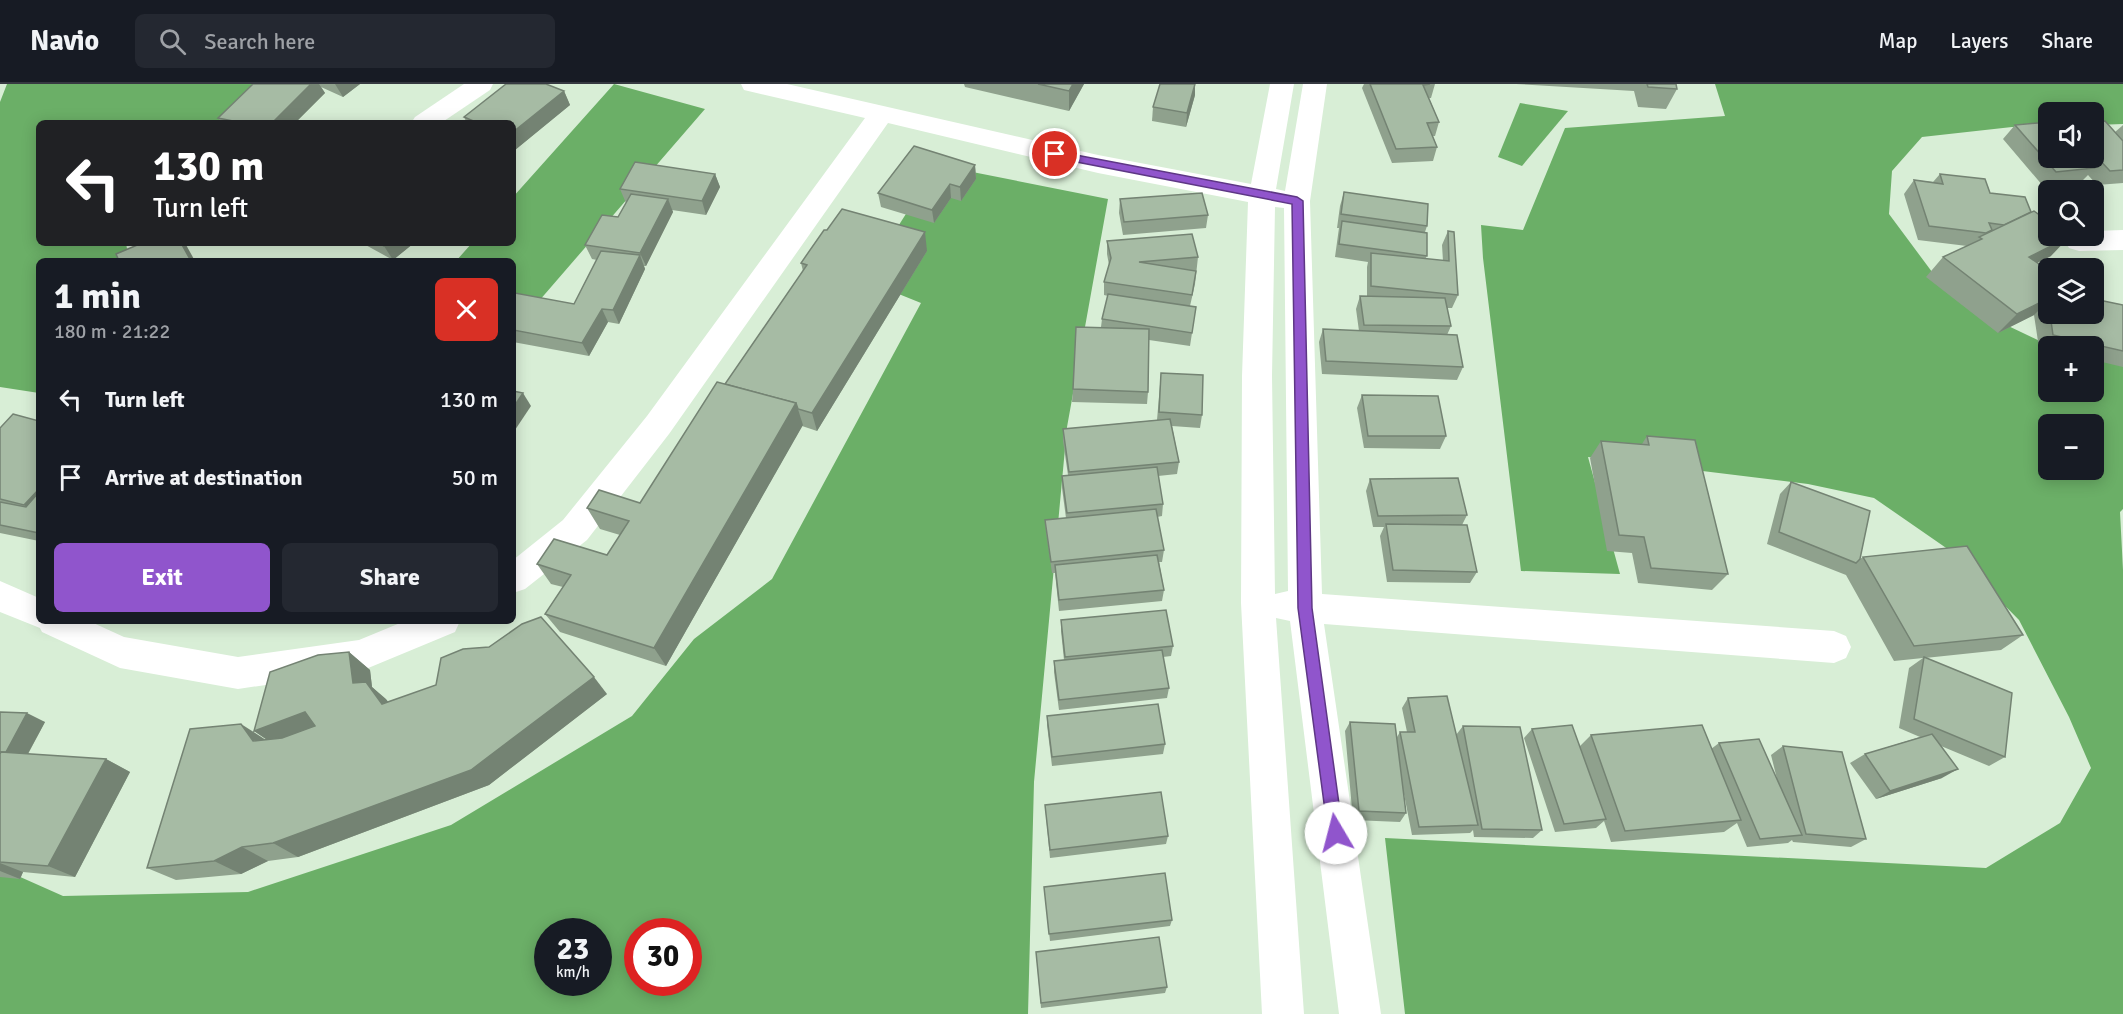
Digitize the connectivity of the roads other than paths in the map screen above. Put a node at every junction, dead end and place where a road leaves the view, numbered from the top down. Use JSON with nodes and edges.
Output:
{"nodes":[{"id":1,"x":481,"y":84,"type":"edge"},
{"id":2,"x":753,"y":84,"type":"edge"},
{"id":3,"x":1282,"y":84,"type":"edge"},
{"id":4,"x":1315,"y":84,"type":"edge"},
{"id":5,"x":881,"y":115,"type":"junction"},
{"id":6,"x":427,"y":120,"type":"edge"},
{"id":7,"x":1262,"y":195,"type":"junction"},
{"id":8,"x":1297,"y":201,"type":"junction"},
{"id":9,"x":2104,"y":240,"type":"edge"},
{"id":10,"x":2123,"y":240,"type":"edge"},
{"id":11,"x":516,"y":577,"type":"edge"},
{"id":12,"x":0,"y":596,"type":"edge"},
{"id":13,"x":1258,"y":603,"type":"junction"},
{"id":14,"x":1305,"y":608,"type":"junction"},
{"id":15,"x":36,"y":613,"type":"edge"},
{"id":16,"x":60,"y":624,"type":"edge"},
{"id":17,"x":436,"y":624,"type":"edge"},
{"id":18,"x":1834,"y":647,"type":"dead end"},
{"id":19,"x":1283,"y":1014,"type":"edge"},
{"id":20,"x":1360,"y":1014,"type":"edge"}],
"edges":[{"from":1,"to":6,"type":"street"},
{"from":2,"to":5,"type":"street"},
{"from":3,"to":7,"type":"street"},
{"from":4,"to":8,"type":"street"},
{"from":5,"to":7,"type":"street"},
{"from":5,"to":11,"type":"street"},
{"from":7,"to":8,"type":"street"},
{"from":7,"to":13,"type":"street"},
{"from":8,"to":14,"type":"street"},
{"from":9,"to":10,"type":"street"},
{"from":12,"to":15,"type":"street"},
{"from":13,"to":14,"type":"street"},
{"from":13,"to":19,"type":"street"},
{"from":14,"to":18,"type":"street"},
{"from":14,"to":20,"type":"street"},
{"from":16,"to":17,"type":"street"}]}
